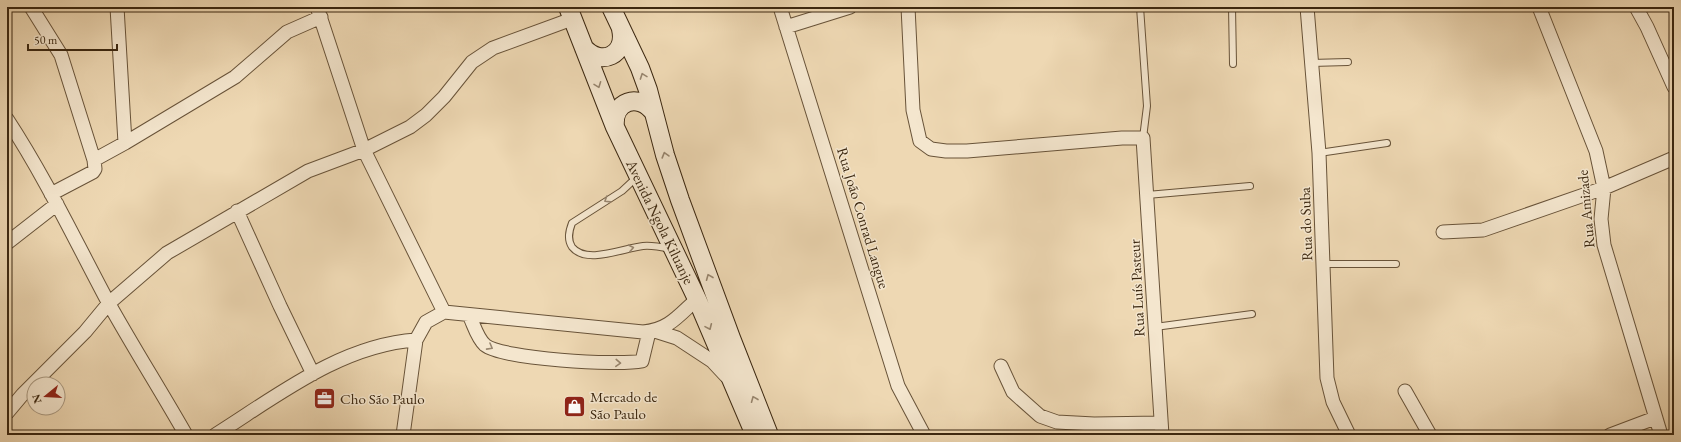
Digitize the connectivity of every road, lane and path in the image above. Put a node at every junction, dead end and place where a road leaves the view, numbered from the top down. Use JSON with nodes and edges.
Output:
{"nodes":[{"id":1,"x":31,"y":7,"type":"edge"},
{"id":2,"x":117,"y":7,"type":"edge"},
{"id":3,"x":611,"y":7,"type":"edge"},
{"id":4,"x":780,"y":7,"type":"edge"},
{"id":5,"x":850,"y":7,"type":"edge"},
{"id":6,"x":908,"y":7,"type":"edge"},
{"id":7,"x":1140,"y":7,"type":"edge"},
{"id":8,"x":1232,"y":7,"type":"edge"},
{"id":9,"x":1307,"y":7,"type":"edge"},
{"id":10,"x":1539,"y":7,"type":"edge"},
{"id":11,"x":1636,"y":7,"type":"edge"},
{"id":12,"x":319,"y":12,"type":"edge"},
{"id":13,"x":570,"y":13,"type":"edge"},
{"id":14,"x":786,"y":27,"type":"junction"},
{"id":15,"x":621,"y":29,"type":"junction"},
{"id":16,"x":584,"y":48,"type":"junction"},
{"id":17,"x":1311,"y":62,"type":"junction"},
{"id":18,"x":1348,"y":62,"type":"dead end"},
{"id":19,"x":1233,"y":64,"type":"dead end"},
{"id":20,"x":1674,"y":87,"type":"edge"},
{"id":21,"x":654,"y":113,"type":"junction"},
{"id":22,"x":7,"y":119,"type":"edge"},
{"id":23,"x":615,"y":127,"type":"junction"},
{"id":24,"x":1143,"y":138,"type":"junction"},
{"id":25,"x":125,"y":143,"type":"junction"},
{"id":26,"x":1387,"y":144,"type":"dead end"},
{"id":27,"x":364,"y":150,"type":"junction"},
{"id":28,"x":1319,"y":153,"type":"junction"},
{"id":29,"x":1674,"y":158,"type":"edge"},
{"id":30,"x":94,"y":160,"type":"junction"},
{"id":31,"x":638,"y":176,"type":"junction"},
{"id":32,"x":1250,"y":186,"type":"dead end"},
{"id":33,"x":1604,"y":188,"type":"junction"},
{"id":34,"x":1147,"y":195,"type":"junction"},
{"id":35,"x":54,"y":199,"type":"junction"},
{"id":36,"x":237,"y":212,"type":"junction"},
{"id":37,"x":1443,"y":232,"type":"dead end"},
{"id":38,"x":7,"y":243,"type":"edge"},
{"id":39,"x":673,"y":249,"type":"junction"},
{"id":40,"x":1323,"y":264,"type":"junction"},
{"id":41,"x":1396,"y":264,"type":"dead end"},
{"id":42,"x":697,"y":299,"type":"junction"},
{"id":43,"x":109,"y":303,"type":"junction"},
{"id":44,"x":444,"y":312,"type":"junction"},
{"id":45,"x":1252,"y":314,"type":"dead end"},
{"id":46,"x":469,"y":315,"type":"junction"},
{"id":47,"x":1155,"y":327,"type":"junction"},
{"id":48,"x":652,"y":331,"type":"junction"},
{"id":49,"x":416,"y":340,"type":"junction"},
{"id":50,"x":1001,"y":366,"type":"dead end"},
{"id":51,"x":313,"y":374,"type":"junction"},
{"id":52,"x":737,"y":390,"type":"junction"},
{"id":53,"x":1405,"y":391,"type":"dead end"},
{"id":54,"x":7,"y":413,"type":"edge"},
{"id":55,"x":1655,"y":418,"type":"junction"},
{"id":56,"x":1161,"y":429,"type":"edge"},
{"id":57,"x":186,"y":435,"type":"edge"},
{"id":58,"x":215,"y":435,"type":"edge"},
{"id":59,"x":403,"y":435,"type":"edge"},
{"id":60,"x":755,"y":435,"type":"edge"},
{"id":61,"x":769,"y":435,"type":"edge"},
{"id":62,"x":924,"y":435,"type":"edge"},
{"id":63,"x":1349,"y":435,"type":"edge"},
{"id":64,"x":1430,"y":435,"type":"edge"},
{"id":65,"x":1610,"y":435,"type":"edge"},
{"id":66,"x":1661,"y":435,"type":"edge"}],
"edges":[{"from":1,"to":30,"type":"street"},
{"from":2,"to":25,"type":"street"},
{"from":3,"to":15,"type":"main road","name":"Avenida Ngola Kiluanje"},
{"from":4,"to":14,"type":"street","name":"Rua João Conrad Langue"},
{"from":5,"to":14,"type":"street"},
{"from":6,"to":24,"type":"street"},
{"from":7,"to":24,"type":"lane"},
{"from":8,"to":19,"type":"lane"},
{"from":9,"to":17,"type":"street","name":"Rua do Suba"},
{"from":10,"to":33,"type":"street","name":"Rua Amizade"},
{"from":11,"to":20,"type":"street"},
{"from":12,"to":25,"type":"street"},
{"from":12,"to":27,"type":"street"},
{"from":13,"to":16,"type":"main road","name":"Avenida Ngola Kiluanje"},
{"from":13,"to":27,"type":"street"},
{"from":14,"to":62,"type":"street","name":"Rua João Conrad Langue"},
{"from":15,"to":16,"type":"main road"},
{"from":21,"to":15,"type":"main road","name":"Avenida Ngola Kiluanje","one_way":true},
{"from":16,"to":23,"type":"main road","name":"Avenida Ngola Kiluanje","one_way":true},
{"from":17,"to":18,"type":"lane"},
{"from":17,"to":28,"type":"street","name":"Rua do Suba"},
{"from":21,"to":23,"type":"main road"},
{"from":61,"to":21,"type":"main road","name":"Avenida Ngola Kiluanje","one_way":true},
{"from":22,"to":35,"type":"street"},
{"from":23,"to":31,"type":"main road","name":"Avenida Ngola Kiluanje"},
{"from":24,"to":34,"type":"street","name":"Rua Luís Pasteur"},
{"from":25,"to":30,"type":"street"},
{"from":26,"to":28,"type":"lane"},
{"from":27,"to":36,"type":"street"},
{"from":27,"to":44,"type":"street"},
{"from":28,"to":40,"type":"street","name":"Rua do Suba"},
{"from":29,"to":33,"type":"street"},
{"from":30,"to":35,"type":"street"},
{"from":31,"to":39,"type":"main road","name":"Avenida Ngola Kiluanje"},
{"from":31,"to":39,"type":"lane","one_way":true},
{"from":32,"to":34,"type":"lane"},
{"from":33,"to":37,"type":"street"},
{"from":33,"to":55,"type":"street","name":"Rua Amizade"},
{"from":34,"to":47,"type":"street","name":"Rua Luís Pasteur"},
{"from":35,"to":38,"type":"street"},
{"from":35,"to":43,"type":"street"},
{"from":36,"to":43,"type":"street"},
{"from":36,"to":51,"type":"street"},
{"from":39,"to":42,"type":"main road","name":"Avenida Ngola Kiluanje"},
{"from":40,"to":41,"type":"lane"},
{"from":40,"to":63,"type":"street","name":"Rua do Suba"},
{"from":42,"to":48,"type":"street"},
{"from":42,"to":52,"type":"main road","name":"Avenida Ngola Kiluanje","one_way":true},
{"from":43,"to":54,"type":"street"},
{"from":43,"to":57,"type":"street"},
{"from":44,"to":46,"type":"street"},
{"from":44,"to":49,"type":"street"},
{"from":45,"to":47,"type":"lane"},
{"from":46,"to":48,"type":"street"},
{"from":46,"to":48,"type":"street","one_way":true},
{"from":47,"to":56,"type":"street","name":"Rua Luís Pasteur"},
{"from":48,"to":52,"type":"street"},
{"from":49,"to":51,"type":"street"},
{"from":49,"to":59,"type":"street"},
{"from":50,"to":56,"type":"street"},
{"from":51,"to":58,"type":"street"},
{"from":52,"to":60,"type":"main road","name":"Avenida Ngola Kiluanje"},
{"from":53,"to":64,"type":"street"},
{"from":55,"to":65,"type":"street"},
{"from":55,"to":66,"type":"street","name":"Rua Amizade"}]}
